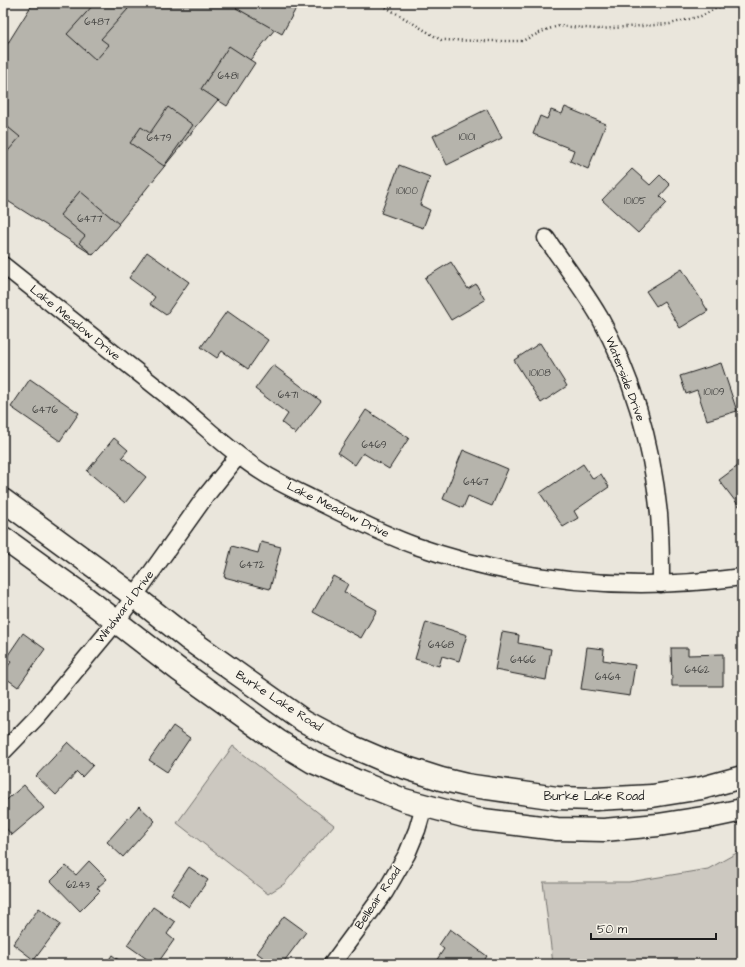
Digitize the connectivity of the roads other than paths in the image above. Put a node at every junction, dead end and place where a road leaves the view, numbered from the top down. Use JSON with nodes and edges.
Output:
{"nodes":[{"id":1,"x":546,"y":238,"type":"dead end"},
{"id":2,"x":3,"y":264,"type":"edge"},
{"id":3,"x":238,"y":456,"type":"junction"},
{"id":4,"x":3,"y":500,"type":"edge"},
{"id":5,"x":3,"y":538,"type":"edge"},
{"id":6,"x":742,"y":577,"type":"edge"},
{"id":7,"x":661,"y":584,"type":"junction"},
{"id":8,"x":134,"y":596,"type":"junction"},
{"id":9,"x":116,"y":622,"type":"junction"},
{"id":10,"x":3,"y":752,"type":"edge"},
{"id":11,"x":742,"y":777,"type":"edge"},
{"id":12,"x":424,"y":806,"type":"junction"},
{"id":13,"x":742,"y":810,"type":"edge"},
{"id":14,"x":332,"y":964,"type":"edge"}],
"edges":[{"from":1,"to":7,"type":"street","name":"Waterside Drive"},
{"from":2,"to":3,"type":"street","name":"Lake Meadow Drive"},
{"from":3,"to":7,"type":"street","name":"Lake Meadow Drive"},
{"from":3,"to":8,"type":"street","name":"Windward Drive"},
{"from":4,"to":8,"type":"main road","name":"Burke Lake Road"},
{"from":5,"to":9,"type":"main road"},
{"from":6,"to":7,"type":"street","name":"Lake Meadow Drive"},
{"from":8,"to":9,"type":"street","name":"Windward Drive"},
{"from":8,"to":11,"type":"main road","name":"Burke Lake Road"},
{"from":9,"to":10,"type":"street","name":"Windward Drive"},
{"from":9,"to":12,"type":"main road"},
{"from":12,"to":13,"type":"main road"},
{"from":12,"to":14,"type":"street","name":"Belleair Road"}]}
